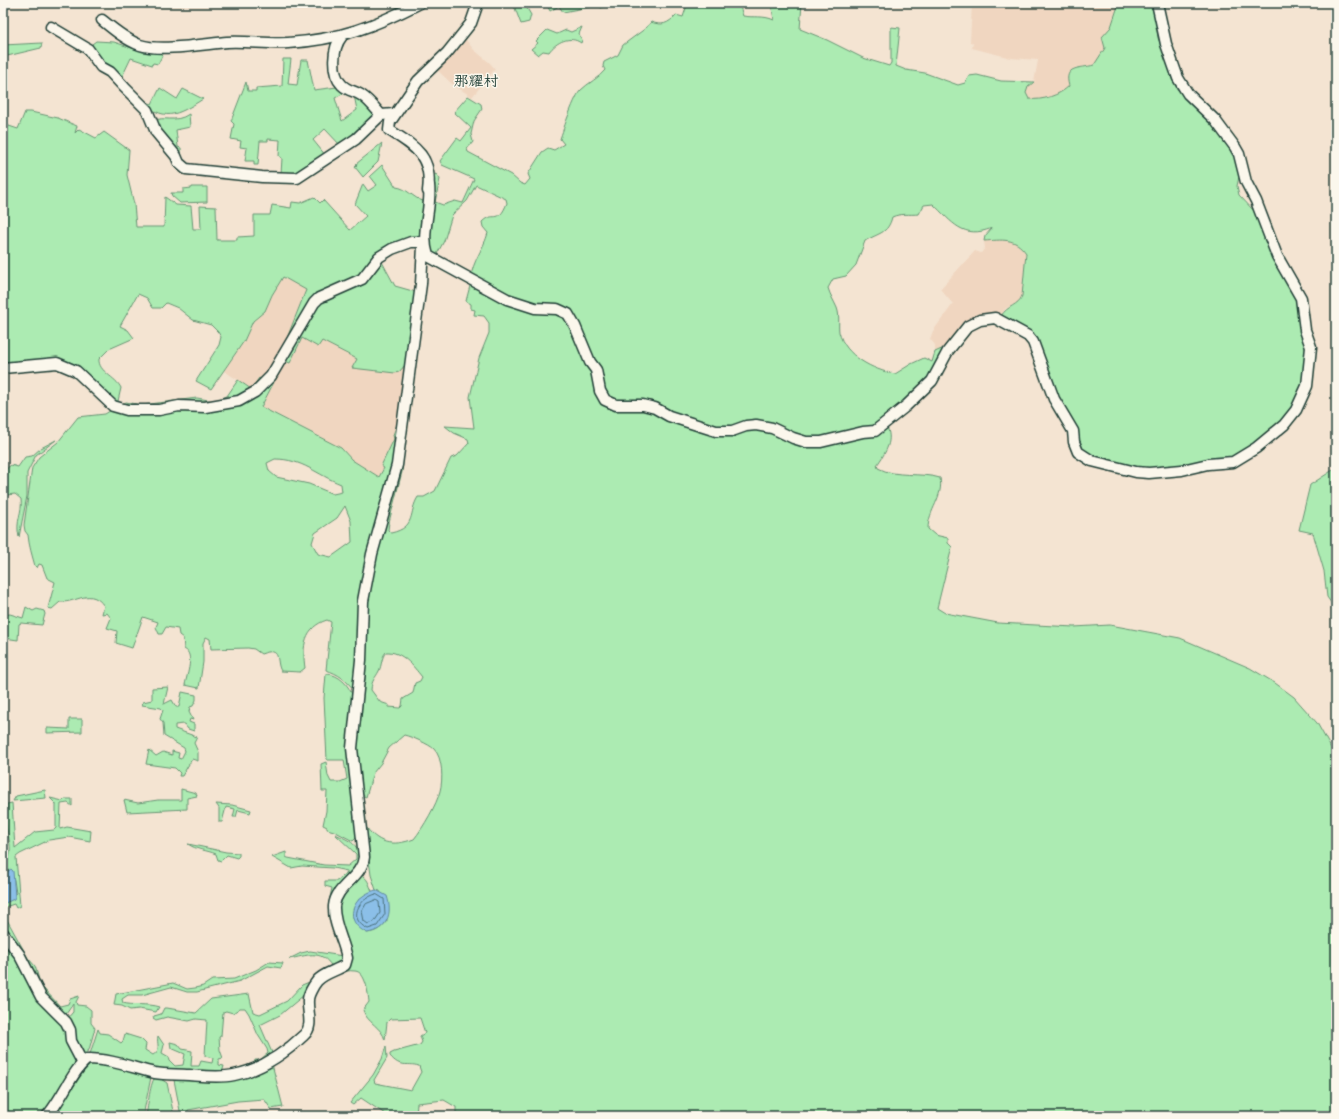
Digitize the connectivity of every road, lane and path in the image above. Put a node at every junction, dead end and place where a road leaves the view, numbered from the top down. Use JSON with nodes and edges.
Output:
{"nodes":[{"id":1,"x":420,"y":3,"type":"edge"},
{"id":2,"x":478,"y":3,"type":"edge"},
{"id":3,"x":1157,"y":3,"type":"edge"},
{"id":4,"x":102,"y":20,"type":"dead end"},
{"id":5,"x":51,"y":27,"type":"dead end"},
{"id":6,"x":342,"y":36,"type":"junction"},
{"id":7,"x":394,"y":114,"type":"junction"},
{"id":8,"x":381,"y":115,"type":"junction"},
{"id":9,"x":429,"y":185,"type":"junction"},
{"id":10,"x":423,"y":242,"type":"junction"},
{"id":11,"x":3,"y":368,"type":"edge"},
{"id":12,"x":3,"y":933,"type":"edge"},
{"id":13,"x":82,"y":1062,"type":"junction"},
{"id":14,"x":47,"y":1116,"type":"edge"}],
"edges":[{"from":1,"to":6,"type":"street"},
{"from":2,"to":7,"type":"street"},
{"from":3,"to":9,"type":"street"},
{"from":4,"to":6,"type":"street"},
{"from":5,"to":8,"type":"street"},
{"from":6,"to":8,"type":"street"},
{"from":7,"to":8,"type":"street"},
{"from":7,"to":9,"type":"street"},
{"from":9,"to":10,"type":"street"},
{"from":10,"to":11,"type":"street"},
{"from":10,"to":13,"type":"street"},
{"from":12,"to":13,"type":"street"},
{"from":13,"to":14,"type":"street"}]}
